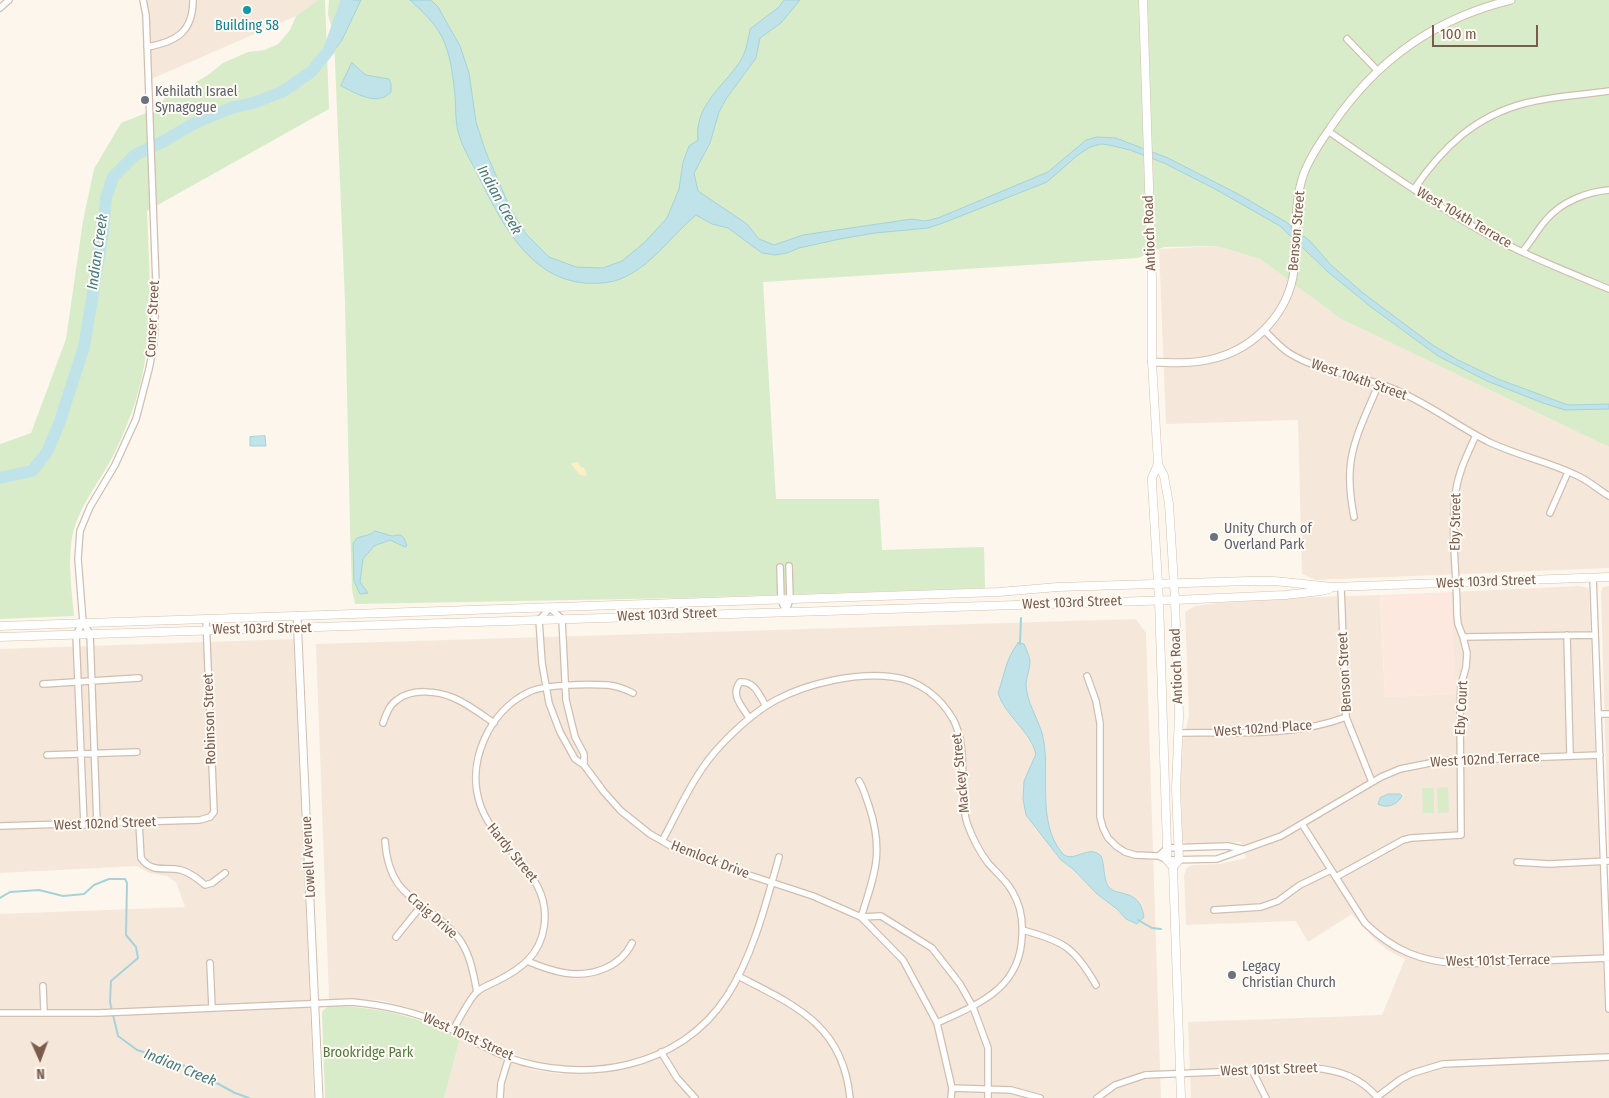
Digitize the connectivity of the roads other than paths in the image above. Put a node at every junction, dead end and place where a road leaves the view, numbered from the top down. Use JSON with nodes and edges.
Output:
{"nodes":[{"id":1,"x":9,"y":0,"type":"edge"},
{"id":2,"x":143,"y":0,"type":"edge"},
{"id":3,"x":193,"y":0,"type":"edge"},
{"id":4,"x":1143,"y":0,"type":"edge"},
{"id":5,"x":1511,"y":0,"type":"edge"},
{"id":6,"x":0,"y":8,"type":"edge"},
{"id":7,"x":1347,"y":39,"type":"dead end"},
{"id":8,"x":148,"y":47,"type":"junction"},
{"id":9,"x":1377,"y":70,"type":"junction"},
{"id":10,"x":1609,"y":91,"type":"edge"},
{"id":11,"x":1328,"y":131,"type":"junction"},
{"id":12,"x":1414,"y":189,"type":"junction"},
{"id":13,"x":1609,"y":190,"type":"edge"},
{"id":14,"x":1522,"y":252,"type":"junction"},
{"id":15,"x":1609,"y":289,"type":"edge"},
{"id":16,"x":1264,"y":330,"type":"junction"},
{"id":17,"x":1152,"y":362,"type":"junction"},
{"id":18,"x":1379,"y":383,"type":"junction"},
{"id":19,"x":1476,"y":435,"type":"junction"},
{"id":20,"x":1158,"y":464,"type":"junction"},
{"id":21,"x":1568,"y":472,"type":"junction"},
{"id":22,"x":1609,"y":496,"type":"edge"},
{"id":23,"x":1550,"y":513,"type":"dead end"},
{"id":24,"x":1354,"y":517,"type":"dead end"},
{"id":25,"x":789,"y":566,"type":"dead end"},
{"id":26,"x":780,"y":567,"type":"dead end"},
{"id":27,"x":1609,"y":577,"type":"edge"},
{"id":28,"x":1594,"y":578,"type":"junction"},
{"id":29,"x":1291,"y":583,"type":"junction"},
{"id":30,"x":1457,"y":583,"type":"junction"},
{"id":31,"x":1158,"y":584,"type":"junction"},
{"id":32,"x":1174,"y":584,"type":"junction"},
{"id":33,"x":1337,"y":587,"type":"junction"},
{"id":34,"x":1303,"y":594,"type":"junction"},
{"id":35,"x":790,"y":599,"type":"junction"},
{"id":36,"x":781,"y":600,"type":"junction"},
{"id":37,"x":1159,"y":600,"type":"junction"},
{"id":38,"x":1175,"y":600,"type":"junction"},
{"id":39,"x":550,"y":608,"type":"junction"},
{"id":40,"x":786,"y":611,"type":"junction"},
{"id":41,"x":298,"y":616,"type":"junction"},
{"id":42,"x":206,"y":619,"type":"junction"},
{"id":43,"x":562,"y":619,"type":"junction"},
{"id":44,"x":539,"y":620,"type":"junction"},
{"id":45,"x":83,"y":622,"type":"junction"},
{"id":46,"x":0,"y":626,"type":"edge"},
{"id":47,"x":298,"y":628,"type":"junction"},
{"id":48,"x":206,"y":630,"type":"junction"},
{"id":49,"x":90,"y":634,"type":"junction"},
{"id":50,"x":76,"y":635,"type":"junction"},
{"id":51,"x":1595,"y":635,"type":"junction"},
{"id":52,"x":1567,"y":636,"type":"junction"},
{"id":53,"x":0,"y":637,"type":"edge"},
{"id":54,"x":1464,"y":637,"type":"junction"},
{"id":55,"x":1086,"y":676,"type":"dead end"},
{"id":56,"x":139,"y":678,"type":"dead end"},
{"id":57,"x":78,"y":682,"type":"junction"},
{"id":58,"x":91,"y":682,"type":"junction"},
{"id":59,"x":43,"y":684,"type":"dead end"},
{"id":60,"x":565,"y":686,"type":"junction"},
{"id":61,"x":546,"y":688,"type":"junction"},
{"id":62,"x":633,"y":692,"type":"dead end"},
{"id":63,"x":766,"y":706,"type":"junction"},
{"id":64,"x":1598,"y":714,"type":"junction"},
{"id":65,"x":1609,"y":714,"type":"edge"},
{"id":66,"x":1346,"y":717,"type":"junction"},
{"id":67,"x":749,"y":718,"type":"junction"},
{"id":68,"x":383,"y":723,"type":"dead end"},
{"id":69,"x":494,"y":723,"type":"junction"},
{"id":70,"x":1178,"y":733,"type":"junction"},
{"id":71,"x":94,"y":752,"type":"junction"},
{"id":72,"x":137,"y":752,"type":"dead end"},
{"id":73,"x":81,"y":753,"type":"junction"},
{"id":74,"x":1600,"y":754,"type":"junction"},
{"id":75,"x":47,"y":755,"type":"dead end"},
{"id":76,"x":1570,"y":755,"type":"junction"},
{"id":77,"x":1461,"y":759,"type":"junction"},
{"id":78,"x":584,"y":765,"type":"junction"},
{"id":79,"x":859,"y":781,"type":"dead end"},
{"id":80,"x":1372,"y":782,"type":"junction"},
{"id":81,"x":210,"y":818,"type":"joint"},
{"id":82,"x":139,"y":822,"type":"junction"},
{"id":83,"x":97,"y":824,"type":"junction"},
{"id":84,"x":1302,"y":824,"type":"junction"},
{"id":85,"x":84,"y":825,"type":"junction"},
{"id":86,"x":0,"y":826,"type":"edge"},
{"id":87,"x":385,"y":841,"type":"dead end"},
{"id":88,"x":662,"y":841,"type":"junction"},
{"id":89,"x":1178,"y":847,"type":"junction"},
{"id":90,"x":1167,"y":848,"type":"junction"},
{"id":91,"x":1242,"y":849,"type":"junction"},
{"id":92,"x":1159,"y":856,"type":"junction"},
{"id":93,"x":779,"y":857,"type":"dead end"},
{"id":94,"x":1167,"y":860,"type":"junction"},
{"id":95,"x":1179,"y":860,"type":"junction"},
{"id":96,"x":1606,"y":861,"type":"edge"},
{"id":97,"x":1517,"y":862,"type":"dead end"},
{"id":98,"x":1173,"y":867,"type":"junction"},
{"id":99,"x":1331,"y":870,"type":"junction"},
{"id":100,"x":225,"y":873,"type":"dead end"},
{"id":101,"x":1336,"y":877,"type":"junction"},
{"id":102,"x":772,"y":882,"type":"junction"},
{"id":103,"x":421,"y":906,"type":"junction"},
{"id":104,"x":1214,"y":910,"type":"dead end"},
{"id":105,"x":861,"y":917,"type":"junction"},
{"id":106,"x":1022,"y":930,"type":"junction"},
{"id":107,"x":396,"y":938,"type":"dead end"},
{"id":108,"x":632,"y":943,"type":"dead end"},
{"id":109,"x":1608,"y":958,"type":"edge"},
{"id":110,"x":527,"y":962,"type":"junction"},
{"id":111,"x":210,"y":963,"type":"dead end"},
{"id":112,"x":738,"y":976,"type":"junction"},
{"id":113,"x":1096,"y":985,"type":"dead end"},
{"id":114,"x":43,"y":986,"type":"dead end"},
{"id":115,"x":477,"y":992,"type":"junction"},
{"id":116,"x":316,"y":1004,"type":"junction"},
{"id":117,"x":973,"y":1007,"type":"junction"},
{"id":118,"x":212,"y":1008,"type":"junction"},
{"id":119,"x":1609,"y":1009,"type":"edge"},
{"id":120,"x":44,"y":1012,"type":"junction"},
{"id":121,"x":0,"y":1013,"type":"edge"},
{"id":122,"x":937,"y":1023,"type":"junction"},
{"id":123,"x":453,"y":1030,"type":"junction"},
{"id":124,"x":661,"y":1052,"type":"junction"},
{"id":125,"x":509,"y":1057,"type":"junction"},
{"id":126,"x":1609,"y":1057,"type":"edge"},
{"id":127,"x":1252,"y":1070,"type":"junction"},
{"id":128,"x":1180,"y":1073,"type":"junction"},
{"id":129,"x":952,"y":1088,"type":"junction"},
{"id":130,"x":989,"y":1089,"type":"junction"},
{"id":131,"x":1377,"y":1097,"type":"edge"},
{"id":132,"x":319,"y":1098,"type":"edge"},
{"id":133,"x":500,"y":1098,"type":"edge"},
{"id":134,"x":695,"y":1098,"type":"edge"},
{"id":135,"x":850,"y":1098,"type":"edge"},
{"id":136,"x":951,"y":1098,"type":"edge"},
{"id":137,"x":988,"y":1098,"type":"edge"},
{"id":138,"x":1040,"y":1098,"type":"edge"},
{"id":139,"x":1097,"y":1098,"type":"edge"},
{"id":140,"x":1181,"y":1098,"type":"edge"},
{"id":141,"x":1266,"y":1098,"type":"edge"}],
"edges":[{"from":1,"to":6,"type":"street"},
{"from":2,"to":8,"type":"street","name":"Conser Street"},
{"from":3,"to":8,"type":"street"},
{"from":4,"to":17,"type":"main road","name":"Antioch Road"},
{"from":5,"to":9,"type":"street","name":"Benson Street"},
{"from":7,"to":9,"type":"street"},
{"from":8,"to":45,"type":"street","name":"Conser Street"},
{"from":9,"to":11,"type":"street","name":"Benson Street"},
{"from":10,"to":12,"type":"street"},
{"from":11,"to":12,"type":"street","name":"West 104th Terrace"},
{"from":11,"to":16,"type":"street","name":"Benson Street"},
{"from":12,"to":14,"type":"street","name":"West 104th Terrace"},
{"from":13,"to":14,"type":"street"},
{"from":14,"to":15,"type":"street","name":"West 104th Terrace"},
{"from":16,"to":17,"type":"street"},
{"from":16,"to":18,"type":"street","name":"West 104th Street"},
{"from":17,"to":20,"type":"main road","name":"Antioch Road"},
{"from":18,"to":19,"type":"street","name":"West 104th Street"},
{"from":18,"to":24,"type":"street"},
{"from":19,"to":21,"type":"street","name":"West 104th Street"},
{"from":19,"to":30,"type":"street","name":"Eby Street"},
{"from":20,"to":31,"type":"main road","name":"Antioch Road"},
{"from":20,"to":32,"type":"main road","name":"Antioch Road"},
{"from":21,"to":22,"type":"street","name":"West 104th Street"},
{"from":21,"to":23,"type":"street"},
{"from":25,"to":35,"type":"street"},
{"from":26,"to":36,"type":"street"},
{"from":27,"to":28,"type":"main road","name":"West 103rd Street"},
{"from":28,"to":30,"type":"main road","name":"West 103rd Street"},
{"from":28,"to":51,"type":"street"},
{"from":29,"to":32,"type":"main road","name":"West 103rd Street"},
{"from":29,"to":33,"type":"main road","name":"West 103rd Street"},
{"from":29,"to":34,"type":"main road"},
{"from":30,"to":33,"type":"main road","name":"West 103rd Street"},
{"from":30,"to":54,"type":"street","name":"Eby Court"},
{"from":31,"to":32,"type":"main road","name":"West 103rd Street"},
{"from":31,"to":35,"type":"main road","name":"West 103rd Street"},
{"from":31,"to":37,"type":"main road","name":"Antioch Road"},
{"from":32,"to":38,"type":"main road","name":"Antioch Road"},
{"from":33,"to":34,"type":"main road","name":"West 103rd Street"},
{"from":33,"to":66,"type":"street","name":"Benson Street"},
{"from":34,"to":38,"type":"main road","name":"West 103rd Street"},
{"from":35,"to":36,"type":"main road","name":"West 103rd Street"},
{"from":35,"to":40,"type":"street"},
{"from":36,"to":39,"type":"main road","name":"West 103rd Street"},
{"from":36,"to":40,"type":"street"},
{"from":37,"to":38,"type":"main road","name":"West 103rd Street"},
{"from":37,"to":40,"type":"main road","name":"West 103rd Street"},
{"from":37,"to":90,"type":"main road","name":"Antioch Road"},
{"from":38,"to":70,"type":"main road","name":"Antioch Road"},
{"from":39,"to":41,"type":"main road","name":"West 103rd Street"},
{"from":39,"to":43,"type":"street"},
{"from":39,"to":44,"type":"street"},
{"from":40,"to":43,"type":"main road","name":"West 103rd Street"},
{"from":41,"to":42,"type":"main road","name":"West 103rd Street"},
{"from":41,"to":47,"type":"street","name":"Lowell Avenue"},
{"from":42,"to":45,"type":"main road","name":"West 103rd Street"},
{"from":42,"to":48,"type":"street","name":"Robinson Street"},
{"from":43,"to":44,"type":"main road","name":"West 103rd Street"},
{"from":43,"to":60,"type":"street","name":"Hemlock Drive"},
{"from":44,"to":47,"type":"main road","name":"West 103rd Street"},
{"from":44,"to":61,"type":"street","name":"Hemlock Drive"},
{"from":45,"to":46,"type":"main road","name":"West 103rd Street"},
{"from":45,"to":49,"type":"street","name":"Conser Street"},
{"from":45,"to":50,"type":"street"},
{"from":47,"to":48,"type":"main road","name":"West 103rd Street"},
{"from":47,"to":116,"type":"street","name":"Lowell Avenue"},
{"from":48,"to":49,"type":"main road","name":"West 103rd Street"},
{"from":48,"to":81,"type":"street","name":"Robinson Street"},
{"from":49,"to":50,"type":"main road","name":"West 103rd Street"},
{"from":49,"to":58,"type":"street","name":"Conser Street"},
{"from":50,"to":53,"type":"main road","name":"West 103rd Street"},
{"from":50,"to":57,"type":"street"},
{"from":51,"to":52,"type":"street"},
{"from":51,"to":64,"type":"street"},
{"from":52,"to":54,"type":"street"},
{"from":52,"to":76,"type":"street"},
{"from":54,"to":77,"type":"street","name":"Eby Court"},
{"from":55,"to":92,"type":"street","name":"West 102nd Terrace"},
{"from":56,"to":58,"type":"street"},
{"from":57,"to":58,"type":"street"},
{"from":57,"to":59,"type":"street"},
{"from":57,"to":73,"type":"street"},
{"from":58,"to":71,"type":"street","name":"Conser Street"},
{"from":60,"to":61,"type":"street","name":"Hardy Street"},
{"from":60,"to":62,"type":"street"},
{"from":60,"to":78,"type":"street","name":"Hemlock Drive"},
{"from":61,"to":69,"type":"street","name":"Hardy Street"},
{"from":61,"to":78,"type":"street","name":"Hemlock Drive"},
{"from":63,"to":67,"type":"street"},
{"from":63,"to":67,"type":"street"},
{"from":63,"to":106,"type":"street","name":"Mackey Street"},
{"from":64,"to":65,"type":"street"},
{"from":64,"to":74,"type":"street"},
{"from":66,"to":70,"type":"street","name":"West 102nd Place"},
{"from":66,"to":80,"type":"street","name":"Benson Street"},
{"from":67,"to":88,"type":"street"},
{"from":68,"to":69,"type":"street"},
{"from":69,"to":110,"type":"street","name":"Hardy Street"},
{"from":70,"to":89,"type":"main road","name":"Antioch Road"},
{"from":71,"to":72,"type":"street"},
{"from":71,"to":73,"type":"street"},
{"from":71,"to":83,"type":"street","name":"Conser Street"},
{"from":73,"to":75,"type":"street"},
{"from":73,"to":85,"type":"street"},
{"from":74,"to":76,"type":"street","name":"West 102nd Terrace"},
{"from":74,"to":96,"type":"street"},
{"from":76,"to":77,"type":"street","name":"West 102nd Terrace"},
{"from":77,"to":80,"type":"street","name":"West 102nd Terrace"},
{"from":77,"to":101,"type":"street","name":"Eby Court"},
{"from":78,"to":88,"type":"street","name":"Hemlock Drive"},
{"from":79,"to":105,"type":"street"},
{"from":80,"to":84,"type":"street","name":"West 102nd Terrace"},
{"from":81,"to":82,"type":"street","name":"West 102nd Street"},
{"from":82,"to":83,"type":"street","name":"West 102nd Street"},
{"from":82,"to":100,"type":"street"},
{"from":83,"to":85,"type":"street","name":"West 102nd Street"},
{"from":84,"to":91,"type":"street","name":"West 102nd Terrace"},
{"from":84,"to":99,"type":"street","name":"West 101st Terrace"},
{"from":85,"to":86,"type":"street","name":"West 102nd Street"},
{"from":87,"to":103,"type":"street","name":"Craig Drive"},
{"from":88,"to":102,"type":"street","name":"Hemlock Drive"},
{"from":89,"to":90,"type":"street","name":"West 102nd Terrace"},
{"from":89,"to":91,"type":"street","name":"West 102nd Terrace"},
{"from":89,"to":95,"type":"main road","name":"Antioch Road"},
{"from":90,"to":92,"type":"street"},
{"from":90,"to":94,"type":"main road","name":"Antioch Road"},
{"from":91,"to":95,"type":"street","name":"West 102nd Terrace"},
{"from":92,"to":94,"type":"street","name":"West 102nd Terrace"},
{"from":93,"to":102,"type":"street","name":"West 101st Street"},
{"from":94,"to":95,"type":"street","name":"West 102nd Terrace"},
{"from":94,"to":98,"type":"main road"},
{"from":95,"to":98,"type":"main road"},
{"from":96,"to":97,"type":"street"},
{"from":96,"to":109,"type":"street"},
{"from":98,"to":128,"type":"main road"},
{"from":99,"to":101,"type":"street","name":"West 101st Terrace"},
{"from":99,"to":104,"type":"street"},
{"from":101,"to":109,"type":"street","name":"West 101st Terrace"},
{"from":102,"to":105,"type":"street","name":"Hemlock Drive"},
{"from":102,"to":112,"type":"street","name":"West 101st Street"},
{"from":103,"to":107,"type":"street"},
{"from":103,"to":115,"type":"street","name":"Craig Drive"},
{"from":105,"to":117,"type":"street","name":"Hemlock Drive"},
{"from":105,"to":122,"type":"street","name":"Hemlock Drive"},
{"from":106,"to":113,"type":"street"},
{"from":106,"to":117,"type":"street","name":"Mackey Street"},
{"from":108,"to":110,"type":"street"},
{"from":109,"to":119,"type":"street"},
{"from":110,"to":115,"type":"street","name":"Hardy Street"},
{"from":111,"to":118,"type":"street"},
{"from":112,"to":124,"type":"street","name":"West 101st Street"},
{"from":112,"to":135,"type":"street"},
{"from":114,"to":120,"type":"street"},
{"from":115,"to":123,"type":"street"},
{"from":116,"to":118,"type":"street","name":"West 101st Street"},
{"from":116,"to":123,"type":"street","name":"West 101st Street"},
{"from":116,"to":132,"type":"street","name":"Lowell Avenue"},
{"from":117,"to":122,"type":"street","name":"Mackey Street"},
{"from":117,"to":130,"type":"street","name":"Hemlock Drive"},
{"from":118,"to":120,"type":"street","name":"West 101st Street"},
{"from":120,"to":121,"type":"street","name":"West 101st Street"},
{"from":122,"to":129,"type":"street","name":"Hemlock Drive"},
{"from":123,"to":125,"type":"street","name":"West 101st Street"},
{"from":124,"to":125,"type":"street","name":"West 101st Street"},
{"from":124,"to":134,"type":"street"},
{"from":125,"to":133,"type":"street"},
{"from":126,"to":131,"type":"street","name":"West 101st Street"},
{"from":127,"to":128,"type":"street","name":"West 101st Street"},
{"from":127,"to":131,"type":"street","name":"West 101st Street"},
{"from":127,"to":141,"type":"street"},
{"from":128,"to":139,"type":"street","name":"West 101st Street"},
{"from":128,"to":140,"type":"main road"},
{"from":129,"to":130,"type":"street"},
{"from":129,"to":136,"type":"street","name":"Hemlock Drive"},
{"from":130,"to":137,"type":"street","name":"Hemlock Drive"},
{"from":130,"to":138,"type":"street"}]}
